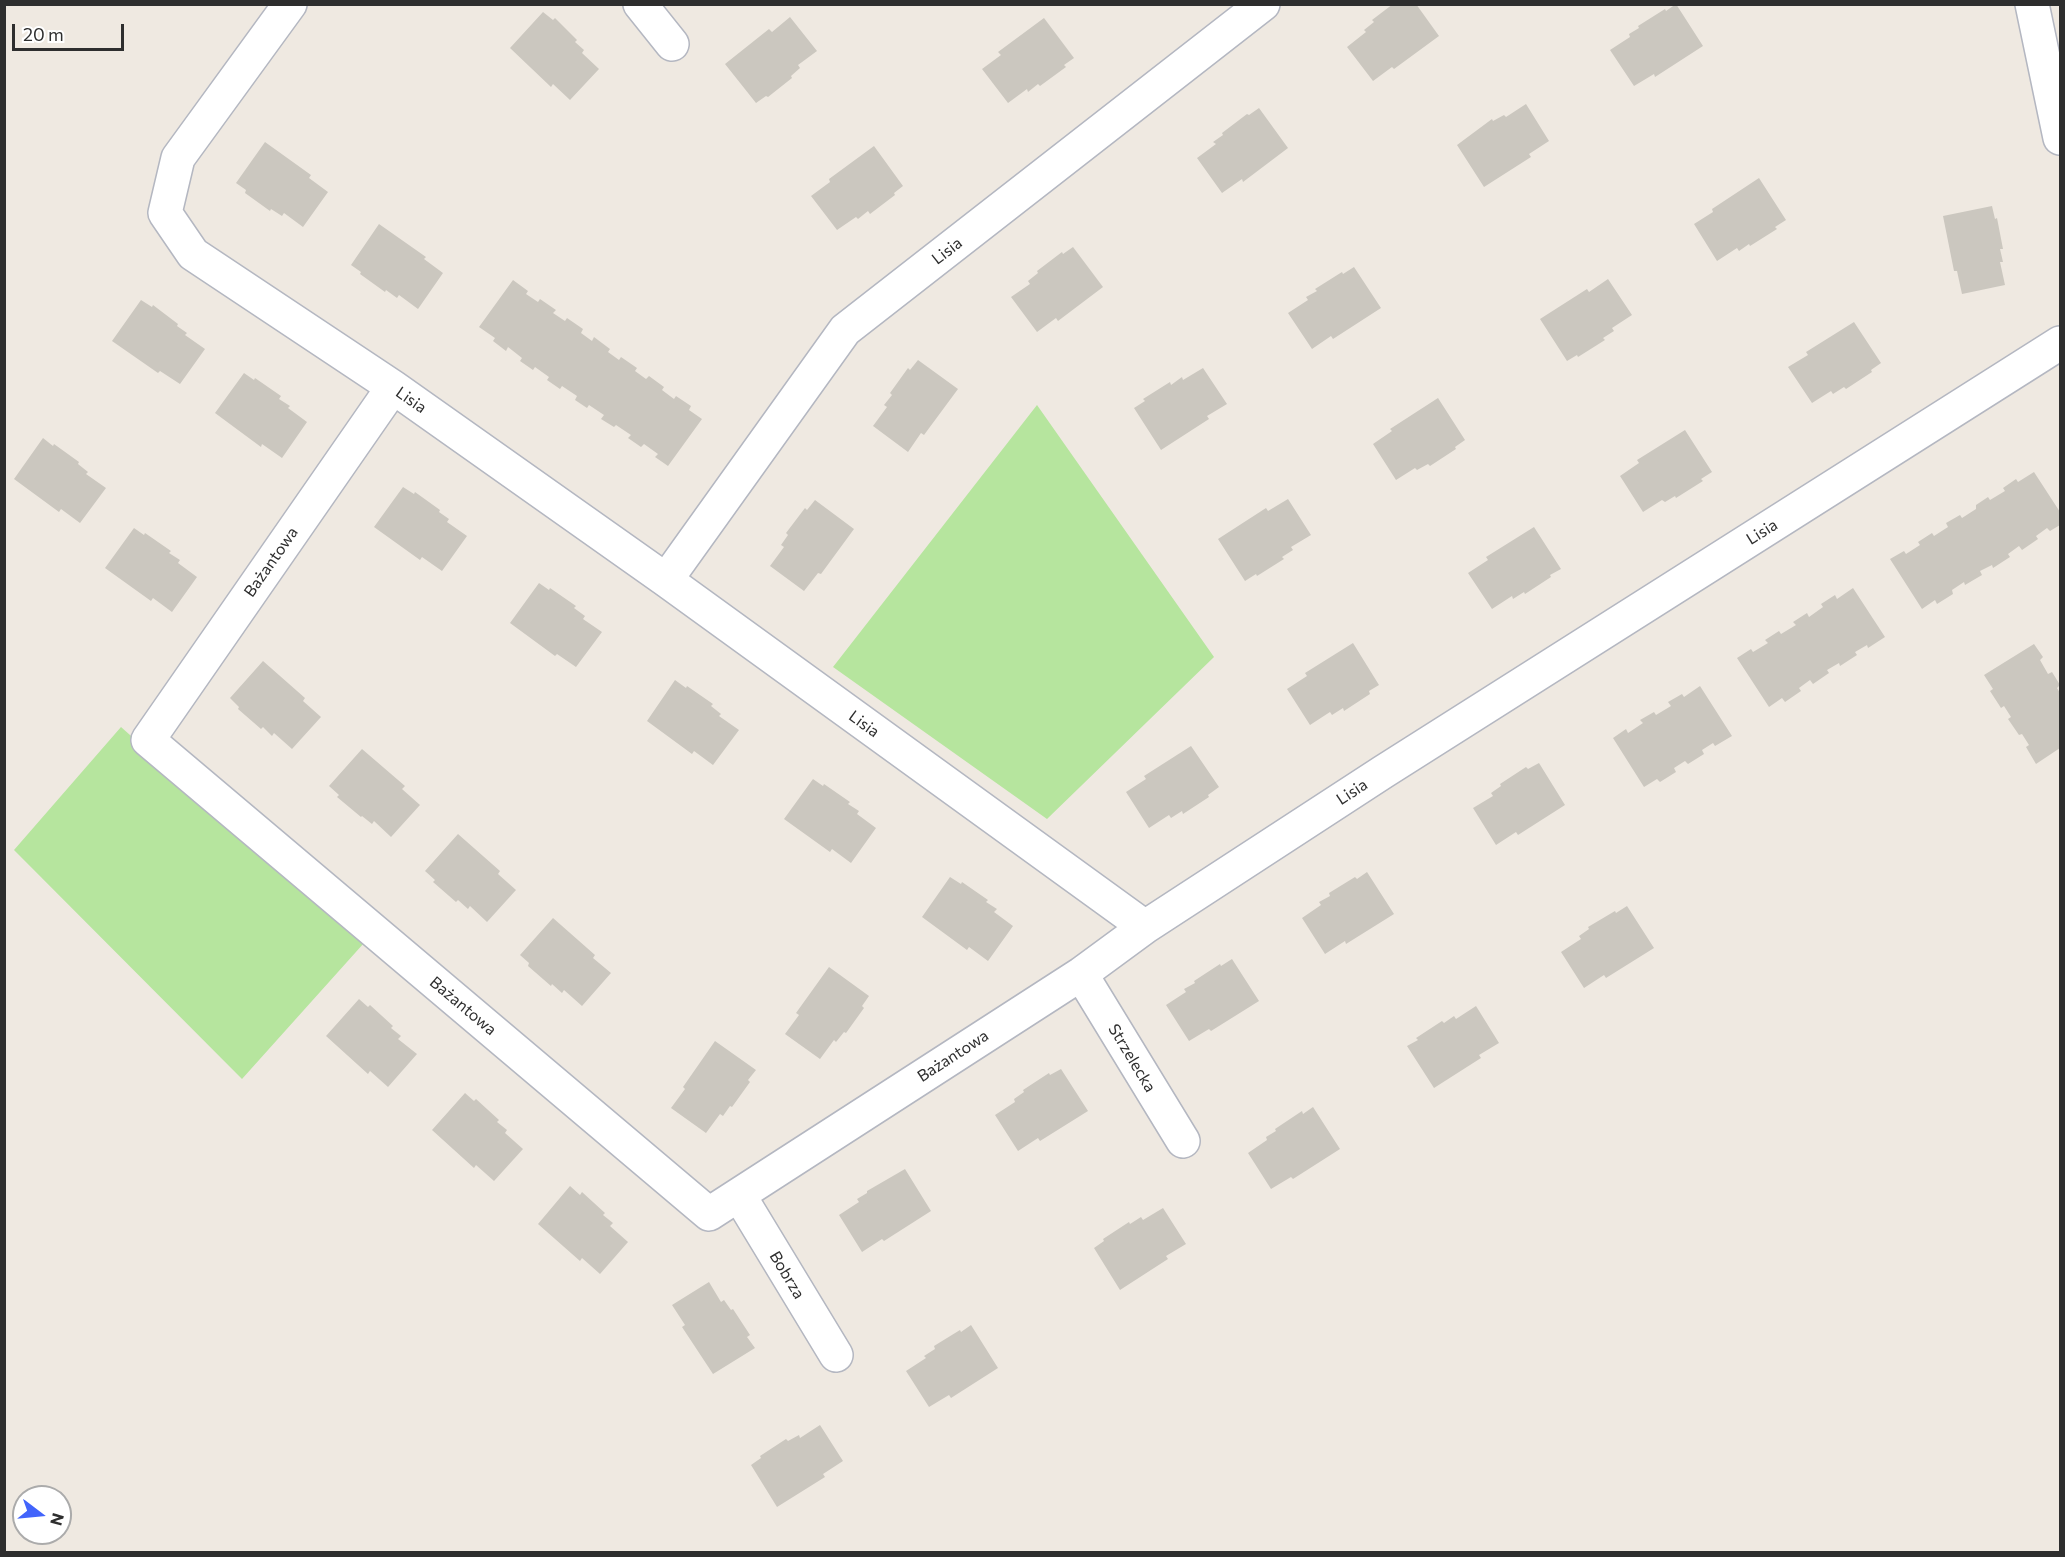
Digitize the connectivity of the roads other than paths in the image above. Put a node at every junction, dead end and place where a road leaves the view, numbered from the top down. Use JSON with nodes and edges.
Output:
{"nodes":[{"id":1,"x":290,"y":4,"type":"edge"},
{"id":2,"x":640,"y":4,"type":"edge"},
{"id":3,"x":1263,"y":4,"type":"edge"},
{"id":4,"x":2032,"y":4,"type":"edge"},
{"id":5,"x":672,"y":44,"type":"dead end"},
{"id":6,"x":2061,"y":138,"type":"edge"},
{"id":7,"x":2061,"y":343,"type":"edge"},
{"id":8,"x":393,"y":387,"type":"junction"},
{"id":9,"x":666,"y":580,"type":"junction"},
{"id":10,"x":1145,"y":927,"type":"junction"},
{"id":11,"x":1081,"y":974,"type":"junction"},
{"id":12,"x":1183,"y":1142,"type":"dead end"},
{"id":13,"x":739,"y":1195,"type":"junction"},
{"id":14,"x":836,"y":1355,"type":"dead end"}],
"edges":[{"from":1,"to":8,"type":"street","name":"Lisia"},
{"from":2,"to":5,"type":"street"},
{"from":3,"to":9,"type":"street","name":"Lisia"},
{"from":4,"to":6,"type":"street"},
{"from":7,"to":10,"type":"street","name":"Lisia"},
{"from":8,"to":9,"type":"street","name":"Lisia"},
{"from":8,"to":13,"type":"street","name":"Bażantowa"},
{"from":9,"to":10,"type":"street","name":"Lisia"},
{"from":10,"to":11,"type":"street","name":"Bażantowa"},
{"from":11,"to":12,"type":"street","name":"Strzelecka"},
{"from":11,"to":13,"type":"street","name":"Bażantowa"},
{"from":13,"to":14,"type":"street","name":"Bobrza"}]}
